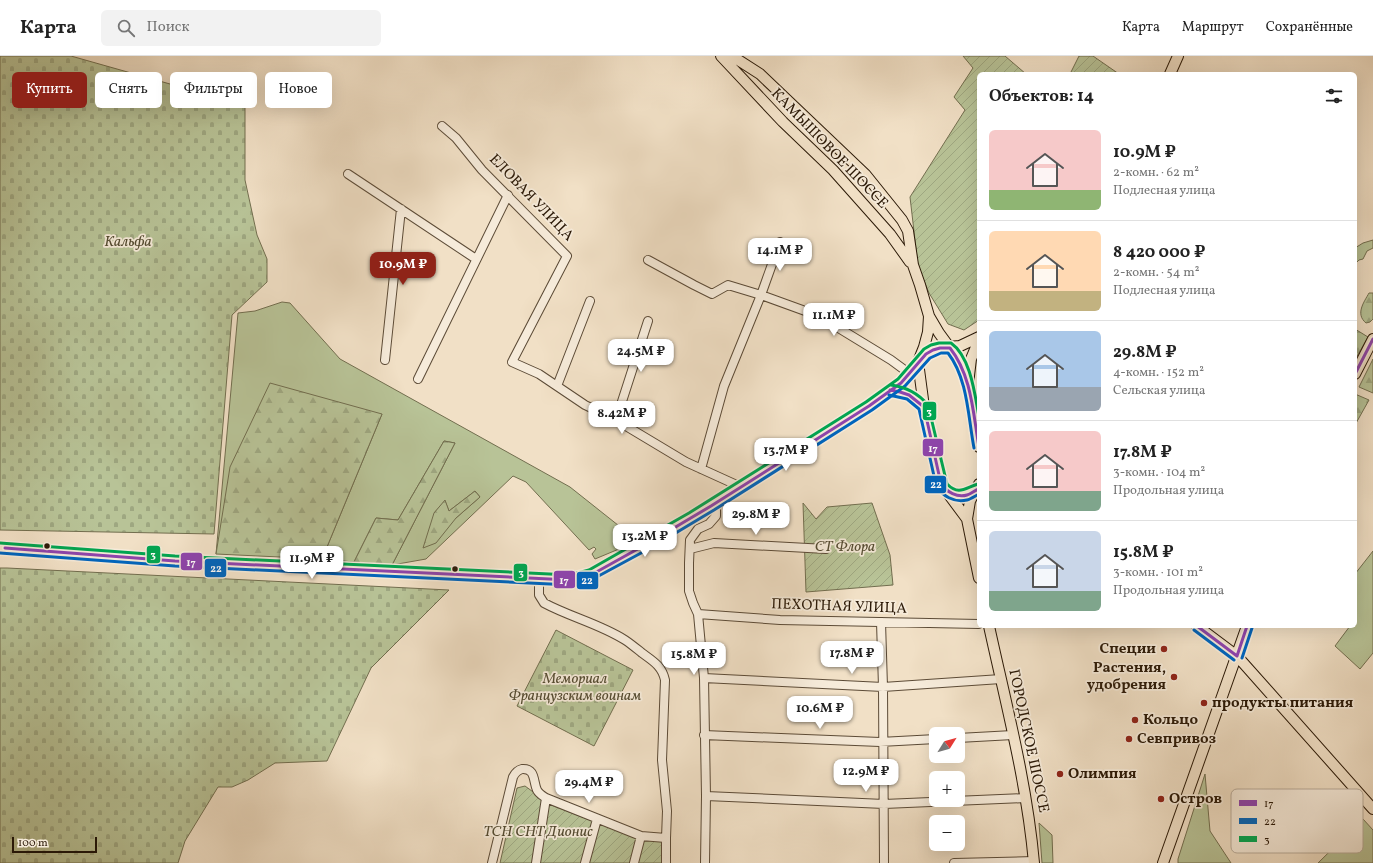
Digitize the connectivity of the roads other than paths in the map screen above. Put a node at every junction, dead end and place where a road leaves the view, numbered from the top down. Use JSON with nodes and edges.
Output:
{"nodes":[{"id":1,"x":721,"y":56,"type":"edge"},
{"id":2,"x":732,"y":56,"type":"edge"},
{"id":3,"x":1178,"y":56,"type":"edge"},
{"id":4,"x":1171,"y":72,"type":"edge"},
{"id":5,"x":442,"y":126,"type":"dead end"},
{"id":6,"x":348,"y":174,"type":"dead end"},
{"id":7,"x":508,"y":196,"type":"junction"},
{"id":8,"x":400,"y":209,"type":"junction"},
{"id":9,"x":780,"y":242,"type":"dead end"},
{"id":10,"x":476,"y":259,"type":"junction"},
{"id":11,"x":648,"y":260,"type":"dead end"},
{"id":12,"x":913,"y":265,"type":"junction"},
{"id":13,"x":761,"y":295,"type":"junction"},
{"id":14,"x":590,"y":301,"type":"dead end"},
{"id":15,"x":929,"y":316,"type":"junction"},
{"id":16,"x":648,"y":321,"type":"dead end"},
{"id":17,"x":1373,"y":339,"type":"edge"},
{"id":18,"x":977,"y":340,"type":"edge"},
{"id":19,"x":977,"y":344,"type":"edge"},
{"id":20,"x":950,"y":348,"type":"junction"},
{"id":21,"x":385,"y":360,"type":"dead end"},
{"id":22,"x":918,"y":362,"type":"junction"},
{"id":23,"x":1357,"y":370,"type":"edge"},
{"id":24,"x":910,"y":374,"type":"junction"},
{"id":25,"x":418,"y":378,"type":"dead end"},
{"id":26,"x":557,"y":386,"type":"junction"},
{"id":27,"x":968,"y":386,"type":"junction"},
{"id":28,"x":890,"y":390,"type":"junction"},
{"id":29,"x":924,"y":407,"type":"junction"},
{"id":30,"x":616,"y":420,"type":"junction"},
{"id":31,"x":977,"y":436,"type":"edge"},
{"id":32,"x":701,"y":469,"type":"junction"},
{"id":33,"x":741,"y":487,"type":"junction"},
{"id":34,"x":944,"y":489,"type":"junction"},
{"id":35,"x":977,"y":489,"type":"edge"},
{"id":36,"x":977,"y":490,"type":"edge"},
{"id":37,"x":716,"y":504,"type":"junction"},
{"id":38,"x":967,"y":519,"type":"junction"},
{"id":39,"x":0,"y":548,"type":"edge"},
{"id":40,"x":690,"y":549,"type":"junction"},
{"id":41,"x":826,"y":549,"type":"dead end"},
{"id":42,"x":977,"y":568,"type":"edge"},
{"id":43,"x":539,"y":579,"type":"junction"},
{"id":44,"x":698,"y":614,"type":"junction"},
{"id":45,"x":881,"y":622,"type":"junction"},
{"id":46,"x":977,"y":624,"type":"edge"},
{"id":47,"x":988,"y":628,"type":"edge"},
{"id":48,"x":1199,"y":628,"type":"edge"},
{"id":49,"x":1246,"y":628,"type":"edge"},
{"id":50,"x":1237,"y":656,"type":"junction"},
{"id":51,"x":704,"y":678,"type":"junction"},
{"id":52,"x":1000,"y":679,"type":"junction"},
{"id":53,"x":883,"y":687,"type":"junction"},
{"id":54,"x":1013,"y":735,"type":"junction"},
{"id":55,"x":704,"y":736,"type":"junction"},
{"id":56,"x":965,"y":738,"type":"edge"},
{"id":57,"x":929,"y":739,"type":"edge"},
{"id":58,"x":884,"y":742,"type":"junction"},
{"id":59,"x":1355,"y":789,"type":"edge"},
{"id":60,"x":706,"y":796,"type":"junction"},
{"id":61,"x":546,"y":798,"type":"junction"},
{"id":62,"x":1026,"y":798,"type":"junction"},
{"id":63,"x":1363,"y":798,"type":"edge"},
{"id":64,"x":884,"y":804,"type":"junction"},
{"id":65,"x":1373,"y":809,"type":"edge"},
{"id":66,"x":597,"y":819,"type":"junction"},
{"id":67,"x":641,"y":836,"type":"junction"},
{"id":68,"x":666,"y":838,"type":"junction"},
{"id":69,"x":1013,"y":862,"type":"edge"},
{"id":70,"x":1034,"y":862,"type":"edge"},
{"id":71,"x":492,"y":863,"type":"edge"},
{"id":72,"x":536,"y":863,"type":"edge"},
{"id":73,"x":585,"y":863,"type":"edge"},
{"id":74,"x":634,"y":863,"type":"edge"},
{"id":75,"x":666,"y":863,"type":"edge"},
{"id":76,"x":705,"y":863,"type":"edge"},
{"id":77,"x":884,"y":863,"type":"edge"},
{"id":78,"x":954,"y":863,"type":"edge"},
{"id":79,"x":1163,"y":863,"type":"edge"}],
"edges":[{"from":1,"to":12,"type":"main road","name":"КАМЫШОВОЕ ШОССЕ"},
{"from":2,"to":12,"type":"main road","name":"КАМЫШОВОЕ ШОССЕ"},
{"from":3,"to":4,"type":"main road"},
{"from":5,"to":7,"type":"street","name":"ЕЛОВАЯ УЛИЦА"},
{"from":6,"to":8,"type":"street"},
{"from":7,"to":10,"type":"street"},
{"from":7,"to":26,"type":"street","name":"ЕЛОВАЯ УЛИЦА"},
{"from":8,"to":10,"type":"street"},
{"from":8,"to":21,"type":"street"},
{"from":9,"to":13,"type":"street"},
{"from":10,"to":25,"type":"street"},
{"from":11,"to":13,"type":"street"},
{"from":12,"to":15,"type":"main road","name":"КАМЫШОВОЕ ШОССЕ"},
{"from":13,"to":24,"type":"street"},
{"from":13,"to":32,"type":"street"},
{"from":14,"to":26,"type":"street"},
{"from":15,"to":20,"type":"main road","name":"КАМЫШОВОЕ ШОССЕ"},
{"from":15,"to":22,"type":"main road"},
{"from":16,"to":30,"type":"street"},
{"from":17,"to":23,"type":"main road"},
{"from":18,"to":20,"type":"main road"},
{"from":19,"to":27,"type":"main road"},
{"from":20,"to":22,"type":"main road"},
{"from":20,"to":27,"type":"main road","name":"КАМЫШОВОЕ ШОССЕ"},
{"from":22,"to":24,"type":"main road"},
{"from":22,"to":29,"type":"main road"},
{"from":24,"to":28,"type":"main road"},
{"from":26,"to":30,"type":"street"},
{"from":27,"to":31,"type":"main road","name":"КАМЫШОВОЕ ШОССЕ"},
{"from":28,"to":29,"type":"main road"},
{"from":28,"to":33,"type":"main road"},
{"from":29,"to":34,"type":"main road"},
{"from":30,"to":32,"type":"street"},
{"from":32,"to":33,"type":"street"},
{"from":33,"to":37,"type":"main road"},
{"from":34,"to":35,"type":"main road"},
{"from":34,"to":38,"type":"main road"},
{"from":36,"to":38,"type":"main road"},
{"from":37,"to":40,"type":"street"},
{"from":37,"to":43,"type":"main road"},
{"from":38,"to":42,"type":"main road"},
{"from":39,"to":43,"type":"main road"},
{"from":40,"to":41,"type":"street"},
{"from":40,"to":44,"type":"street"},
{"from":43,"to":68,"type":"street"},
{"from":44,"to":45,"type":"street","name":"ПЕХОТНАЯ УЛИЦА"},
{"from":44,"to":51,"type":"street"},
{"from":45,"to":46,"type":"street","name":"ПЕХОТНАЯ УЛИЦА"},
{"from":45,"to":53,"type":"street"},
{"from":47,"to":52,"type":"main road","name":"ГОРОДСКОЕ ШОССЕ"},
{"from":48,"to":50,"type":"main road"},
{"from":49,"to":50,"type":"main road"},
{"from":50,"to":59,"type":"main road"},
{"from":50,"to":79,"type":"main road"},
{"from":51,"to":53,"type":"street"},
{"from":51,"to":55,"type":"street"},
{"from":52,"to":53,"type":"street"},
{"from":52,"to":54,"type":"main road","name":"ГОРОДСКОЕ ШОССЕ"},
{"from":53,"to":58,"type":"street"},
{"from":54,"to":56,"type":"street"},
{"from":54,"to":62,"type":"main road","name":"ГОРОДСКОЕ ШОССЕ"},
{"from":55,"to":58,"type":"street"},
{"from":55,"to":60,"type":"street"},
{"from":57,"to":58,"type":"street"},
{"from":58,"to":64,"type":"street"},
{"from":60,"to":64,"type":"street"},
{"from":60,"to":76,"type":"street"},
{"from":61,"to":66,"type":"street"},
{"from":61,"to":71,"type":"street"},
{"from":61,"to":72,"type":"street"},
{"from":62,"to":64,"type":"street"},
{"from":62,"to":70,"type":"main road","name":"ГОРОДСКОЕ ШОССЕ"},
{"from":63,"to":65,"type":"main road"},
{"from":64,"to":77,"type":"street"},
{"from":66,"to":67,"type":"street"},
{"from":66,"to":73,"type":"street"},
{"from":67,"to":68,"type":"street"},
{"from":67,"to":74,"type":"street"},
{"from":68,"to":75,"type":"street"},
{"from":69,"to":70,"type":"street"},
{"from":69,"to":78,"type":"street"}]}
